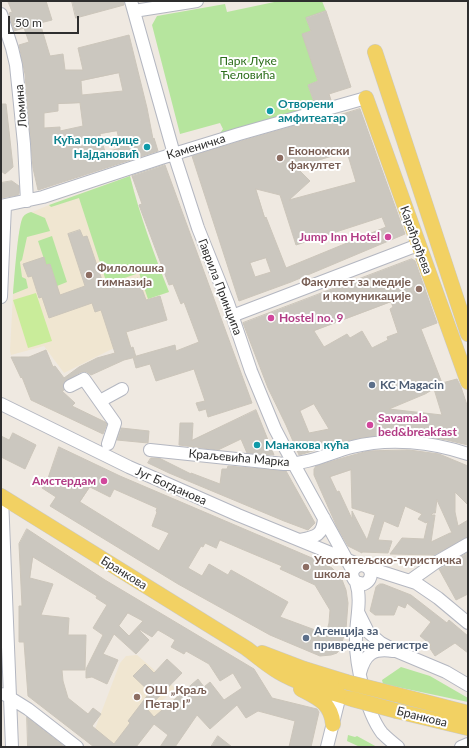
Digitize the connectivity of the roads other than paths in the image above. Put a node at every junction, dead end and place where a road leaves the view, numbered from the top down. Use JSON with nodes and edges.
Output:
{"nodes":[{"id":1,"x":197,"y":1,"type":"edge"},
{"id":2,"x":133,"y":6,"type":"edge"},
{"id":3,"x":1,"y":14,"type":"edge"},
{"id":4,"x":375,"y":52,"type":"dead end"},
{"id":5,"x":366,"y":98,"type":"joint"},
{"id":6,"x":174,"y":154,"type":"junction"},
{"id":7,"x":27,"y":201,"type":"junction"},
{"id":8,"x":3,"y":205,"type":"edge"},
{"id":9,"x":418,"y":245,"type":"junction"},
{"id":10,"x":1,"y":297,"type":"edge"},
{"id":11,"x":232,"y":316,"type":"junction"},
{"id":12,"x":468,"y":334,"type":"edge"},
{"id":13,"x":468,"y":382,"type":"edge"},
{"id":14,"x":70,"y":386,"type":"dead end"},
{"id":15,"x":122,"y":388,"type":"dead end"},
{"id":16,"x":100,"y":401,"type":"junction"},
{"id":17,"x":1,"y":404,"type":"edge"},
{"id":18,"x":108,"y":444,"type":"dead end"},
{"id":19,"x":150,"y":450,"type":"dead end"},
{"id":20,"x":468,"y":454,"type":"edge"},
{"id":21,"x":293,"y":464,"type":"junction"},
{"id":22,"x":2,"y":497,"type":"edge"},
{"id":23,"x":324,"y":518,"type":"junction"},
{"id":24,"x":300,"y":540,"type":"junction"},
{"id":25,"x":468,"y":544,"type":"edge"},
{"id":26,"x":346,"y":559,"type":"junction"},
{"id":27,"x":361,"y":577,"type":"junction"},
{"id":28,"x":411,"y":580,"type":"junction"},
{"id":29,"x":358,"y":611,"type":"junction"},
{"id":30,"x":468,"y":623,"type":"edge"},
{"id":31,"x":246,"y":648,"type":"junction"},
{"id":32,"x":396,"y":651,"type":"junction"},
{"id":33,"x":280,"y":673,"type":"junction"},
{"id":34,"x":360,"y":674,"type":"junction"},
{"id":35,"x":468,"y":685,"type":"edge"},
{"id":36,"x":5,"y":694,"type":"edge"},
{"id":37,"x":346,"y":697,"type":"junction"},
{"id":38,"x":468,"y":713,"type":"edge"},
{"id":39,"x":333,"y":724,"type":"junction"},
{"id":40,"x":468,"y":728,"type":"edge"},
{"id":41,"x":468,"y":744,"type":"edge"},
{"id":42,"x":12,"y":747,"type":"edge"},
{"id":43,"x":77,"y":747,"type":"edge"},
{"id":44,"x":327,"y":747,"type":"edge"},
{"id":45,"x":398,"y":747,"type":"edge"},
{"id":46,"x":461,"y":747,"type":"edge"}],
"edges":[{"from":1,"to":2,"type":"street"},
{"from":2,"to":6,"type":"street","name":"Гаврила Принципа"},
{"from":3,"to":7,"type":"street","name":"Ломина"},
{"from":4,"to":12,"type":"main road","name":"Карађорђева"},
{"from":5,"to":6,"type":"street","name":"Каменичка"},
{"from":5,"to":9,"type":"main road","name":"Карађорђева"},
{"from":6,"to":7,"type":"street","name":"Каменичка"},
{"from":6,"to":11,"type":"street","name":"Гаврила Принципа"},
{"from":7,"to":8,"type":"street","name":"Каменичка"},
{"from":8,"to":10,"type":"street"},
{"from":9,"to":11,"type":"street"},
{"from":9,"to":13,"type":"main road","name":"Карађорђева"},
{"from":11,"to":21,"type":"street","name":"Гаврила Принципа"},
{"from":14,"to":16,"type":"street"},
{"from":15,"to":16,"type":"street"},
{"from":16,"to":18,"type":"street"},
{"from":17,"to":24,"type":"street","name":"Југ Богданова"},
{"from":19,"to":21,"type":"street","name":"Краљевића Марка"},
{"from":20,"to":21,"type":"street","name":"Краљевића Марка"},
{"from":21,"to":23,"type":"street","name":"Гаврила Принципа"},
{"from":22,"to":31,"type":"main road","name":"Бранкова"},
{"from":22,"to":36,"type":"street"},
{"from":23,"to":24,"type":"street"},
{"from":23,"to":26,"type":"street","name":"Гаврила Принципа"},
{"from":24,"to":26,"type":"street","name":"Југ Богданова"},
{"from":25,"to":28,"type":"street"},
{"from":26,"to":27,"type":"street","name":"Гаврила Принципа"},
{"from":27,"to":28,"type":"street"},
{"from":27,"to":29,"type":"street"},
{"from":28,"to":30,"type":"street"},
{"from":29,"to":32,"type":"street"},
{"from":29,"to":34,"type":"street"},
{"from":31,"to":33,"type":"main road","name":"Бранкова"},
{"from":31,"to":38,"type":"main road","name":"Бранкова","bridge":true},
{"from":32,"to":34,"type":"street"},
{"from":32,"to":35,"type":"street"},
{"from":33,"to":37,"type":"main road","name":"Бранкова"},
{"from":33,"to":39,"type":"main road"},
{"from":34,"to":45,"type":"street"},
{"from":36,"to":42,"type":"street"},
{"from":36,"to":43,"type":"street"},
{"from":37,"to":39,"type":"street"},
{"from":37,"to":40,"type":"main road","name":"Бранкова","bridge":true},
{"from":39,"to":44,"type":"street"},
{"from":41,"to":46,"type":"street"}]}
